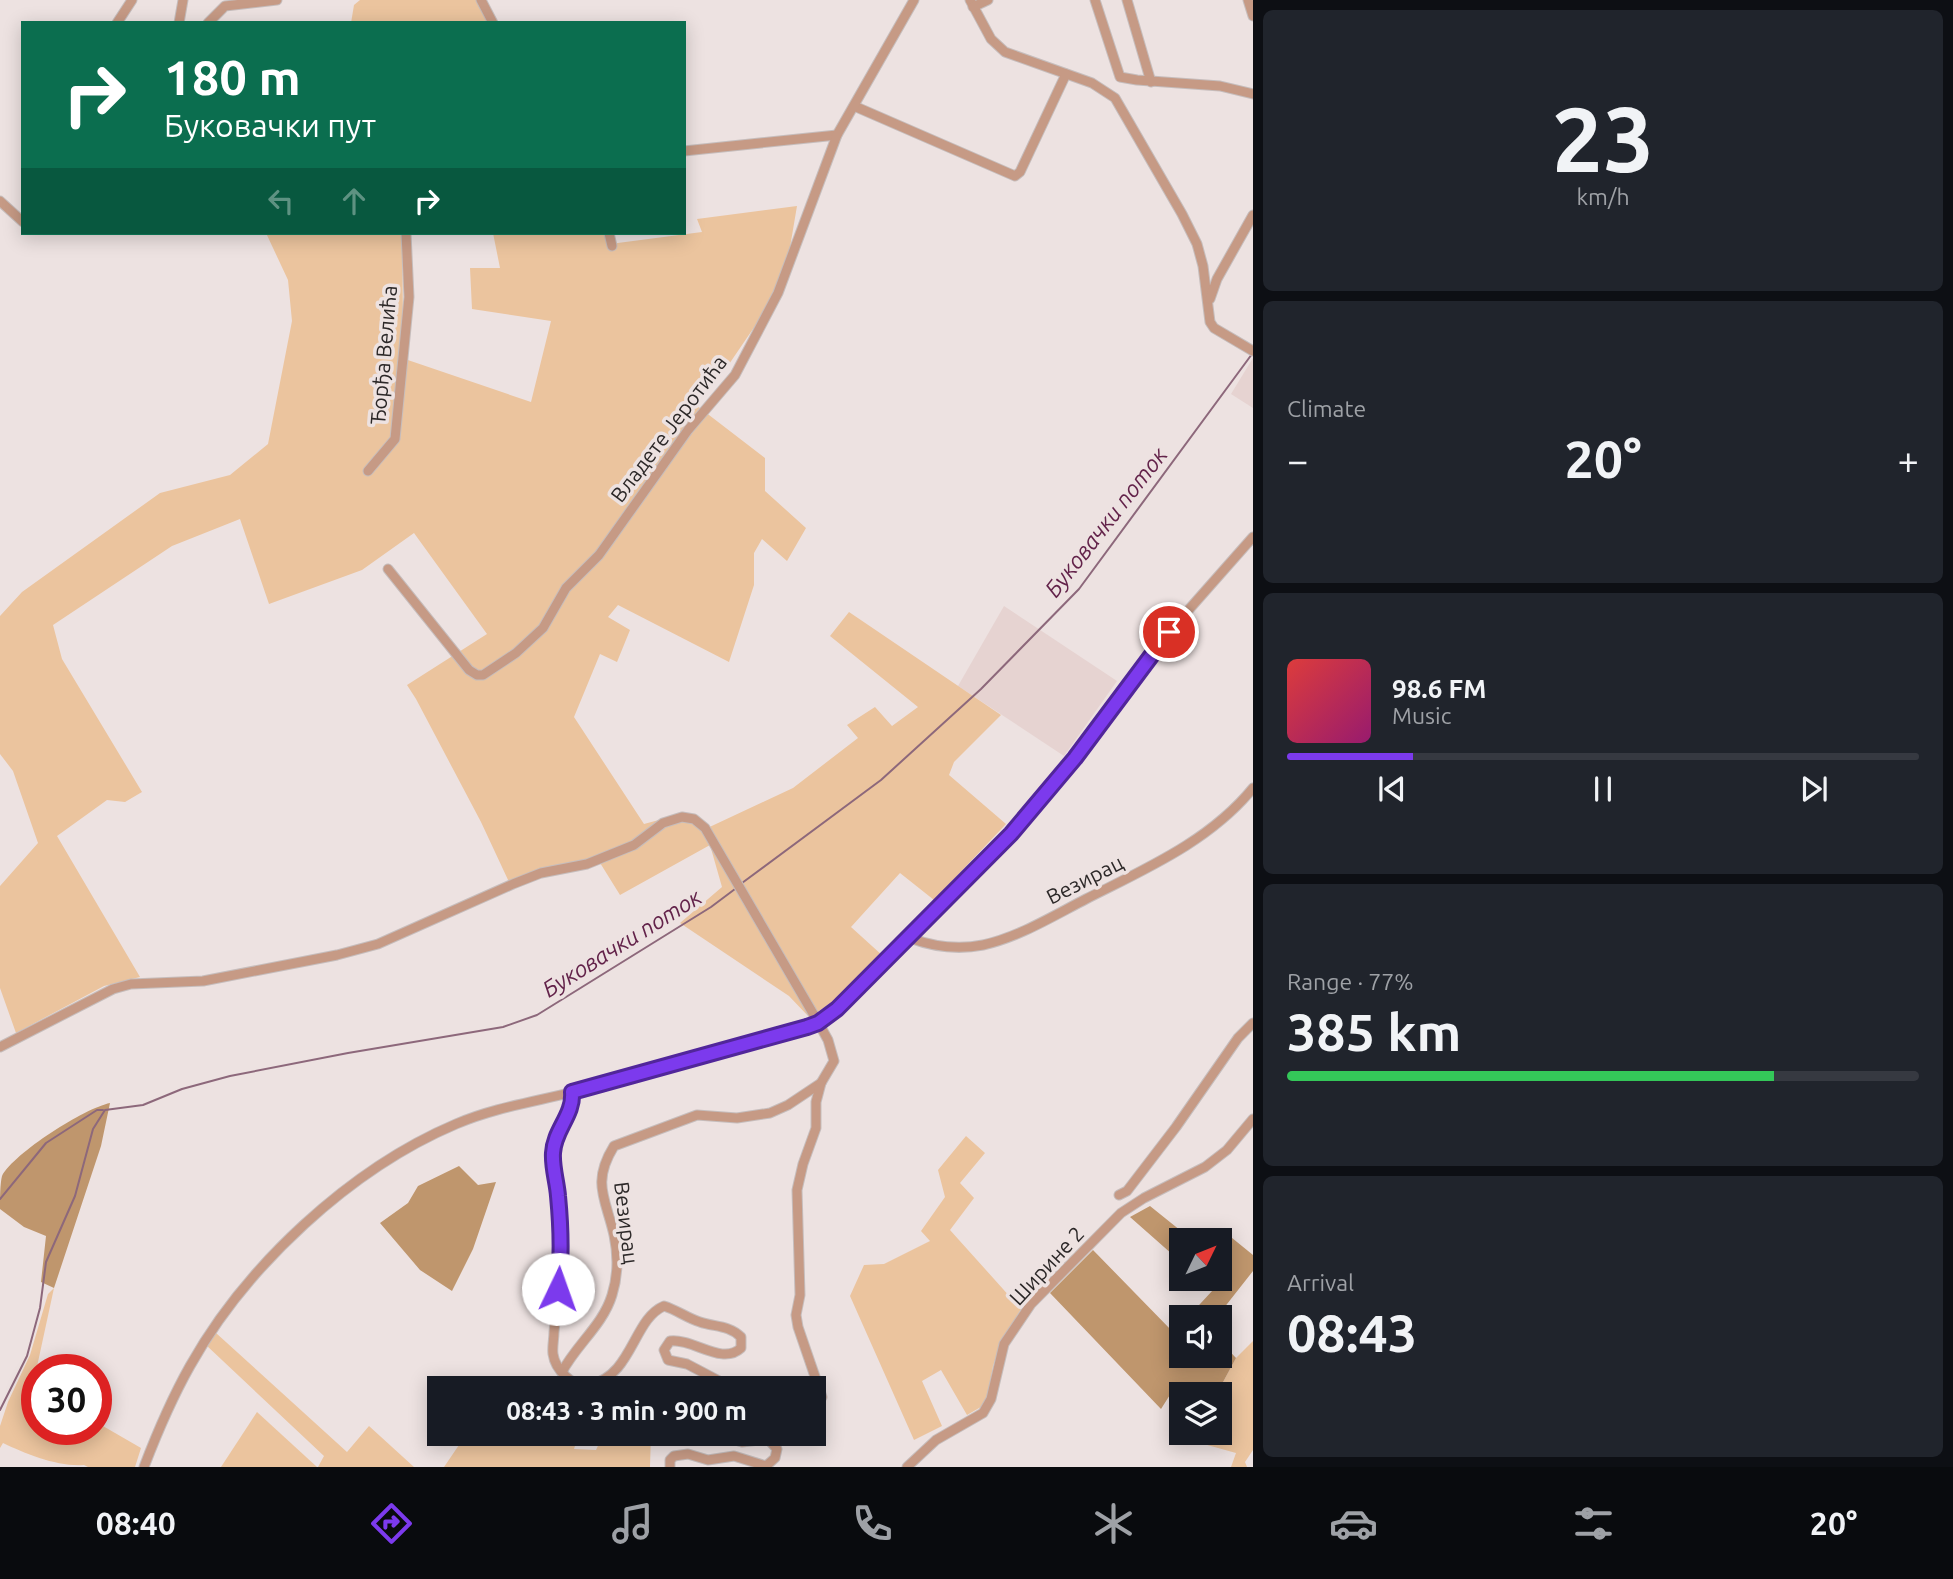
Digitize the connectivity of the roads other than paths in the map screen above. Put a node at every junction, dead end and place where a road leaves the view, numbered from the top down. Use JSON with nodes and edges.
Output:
{"nodes":[{"id":1,"x":132,"y":0,"type":"edge"},
{"id":2,"x":184,"y":0,"type":"edge"},
{"id":3,"x":277,"y":0,"type":"edge"},
{"id":4,"x":481,"y":0,"type":"edge"},
{"id":5,"x":914,"y":0,"type":"edge"},
{"id":6,"x":988,"y":0,"type":"edge"},
{"id":7,"x":1095,"y":0,"type":"edge"},
{"id":8,"x":1127,"y":0,"type":"edge"},
{"id":9,"x":1248,"y":0,"type":"edge"},
{"id":10,"x":972,"y":3,"type":"edge"},
{"id":11,"x":1253,"y":16,"type":"edge"},
{"id":12,"x":118,"y":21,"type":"edge"},
{"id":13,"x":179,"y":21,"type":"edge"},
{"id":14,"x":210,"y":21,"type":"edge"},
{"id":15,"x":492,"y":21,"type":"edge"},
{"id":16,"x":1066,"y":74,"type":"junction"},
{"id":17,"x":1151,"y":82,"type":"junction"},
{"id":18,"x":1253,"y":94,"type":"edge"},
{"id":19,"x":854,"y":106,"type":"junction"},
{"id":20,"x":837,"y":135,"type":"junction"},
{"id":21,"x":686,"y":151,"type":"edge"},
{"id":22,"x":0,"y":201,"type":"edge"},
{"id":23,"x":1253,"y":215,"type":"edge"},
{"id":24,"x":21,"y":220,"type":"edge"},
{"id":25,"x":406,"y":235,"type":"edge"},
{"id":26,"x":609,"y":235,"type":"edge"},
{"id":27,"x":612,"y":246,"type":"dead end"},
{"id":28,"x":1208,"y":304,"type":"junction"},
{"id":29,"x":1252,"y":350,"type":"edge"},
{"id":30,"x":368,"y":471,"type":"dead end"},
{"id":31,"x":1253,"y":537,"type":"edge"},
{"id":32,"x":388,"y":569,"type":"dead end"},
{"id":33,"x":1253,"y":788,"type":"edge"},
{"id":34,"x":910,"y":938,"type":"junction"},
{"id":35,"x":818,"y":1023,"type":"junction"},
{"id":36,"x":1253,"y":1023,"type":"edge"},
{"id":37,"x":0,"y":1047,"type":"edge"},
{"id":38,"x":821,"y":1083,"type":"junction"},
{"id":39,"x":572,"y":1092,"type":"junction"},
{"id":40,"x":1253,"y":1119,"type":"edge"},
{"id":41,"x":1119,"y":1195,"type":"dead end"},
{"id":42,"x":562,"y":1372,"type":"junction"},
{"id":43,"x":565,"y":1376,"type":"edge"},
{"id":44,"x":606,"y":1376,"type":"edge"},
{"id":45,"x":710,"y":1376,"type":"edge"},
{"id":46,"x":815,"y":1376,"type":"edge"},
{"id":47,"x":774,"y":1446,"type":"edge"},
{"id":48,"x":144,"y":1467,"type":"edge"},
{"id":49,"x":670,"y":1467,"type":"edge"},
{"id":50,"x":907,"y":1467,"type":"edge"}],
"edges":[{"from":1,"to":12,"type":"street"},
{"from":2,"to":13,"type":"street"},
{"from":3,"to":14,"type":"street"},
{"from":4,"to":15,"type":"street"},
{"from":5,"to":19,"type":"street","name":"Владете Јеротића"},
{"from":6,"to":10,"type":"street"},
{"from":7,"to":17,"type":"street"},
{"from":8,"to":17,"type":"street"},
{"from":9,"to":11,"type":"street"},
{"from":10,"to":16,"type":"street"},
{"from":16,"to":19,"type":"street"},
{"from":16,"to":28,"type":"street"},
{"from":17,"to":18,"type":"street"},
{"from":19,"to":20,"type":"street","name":"Владете Јеротића"},
{"from":20,"to":21,"type":"street"},
{"from":20,"to":32,"type":"street","name":"Владете Јеротића"},
{"from":22,"to":24,"type":"street"},
{"from":23,"to":28,"type":"street"},
{"from":25,"to":30,"type":"street","name":"Ђорђа Велића"},
{"from":26,"to":27,"type":"street"},
{"from":28,"to":29,"type":"street"},
{"from":31,"to":34,"type":"street"},
{"from":33,"to":34,"type":"street","name":"Везирац"},
{"from":34,"to":35,"type":"street"},
{"from":35,"to":37,"type":"street"},
{"from":35,"to":38,"type":"street"},
{"from":35,"to":39,"type":"street"},
{"from":36,"to":41,"type":"street"},
{"from":38,"to":42,"type":"street","name":"Везирац"},
{"from":38,"to":46,"type":"street"},
{"from":39,"to":42,"type":"street"},
{"from":39,"to":48,"type":"street"},
{"from":40,"to":50,"type":"street","name":"Ширине 2"},
{"from":42,"to":43,"type":"street"},
{"from":44,"to":45,"type":"street"},
{"from":47,"to":49,"type":"street"}]}
